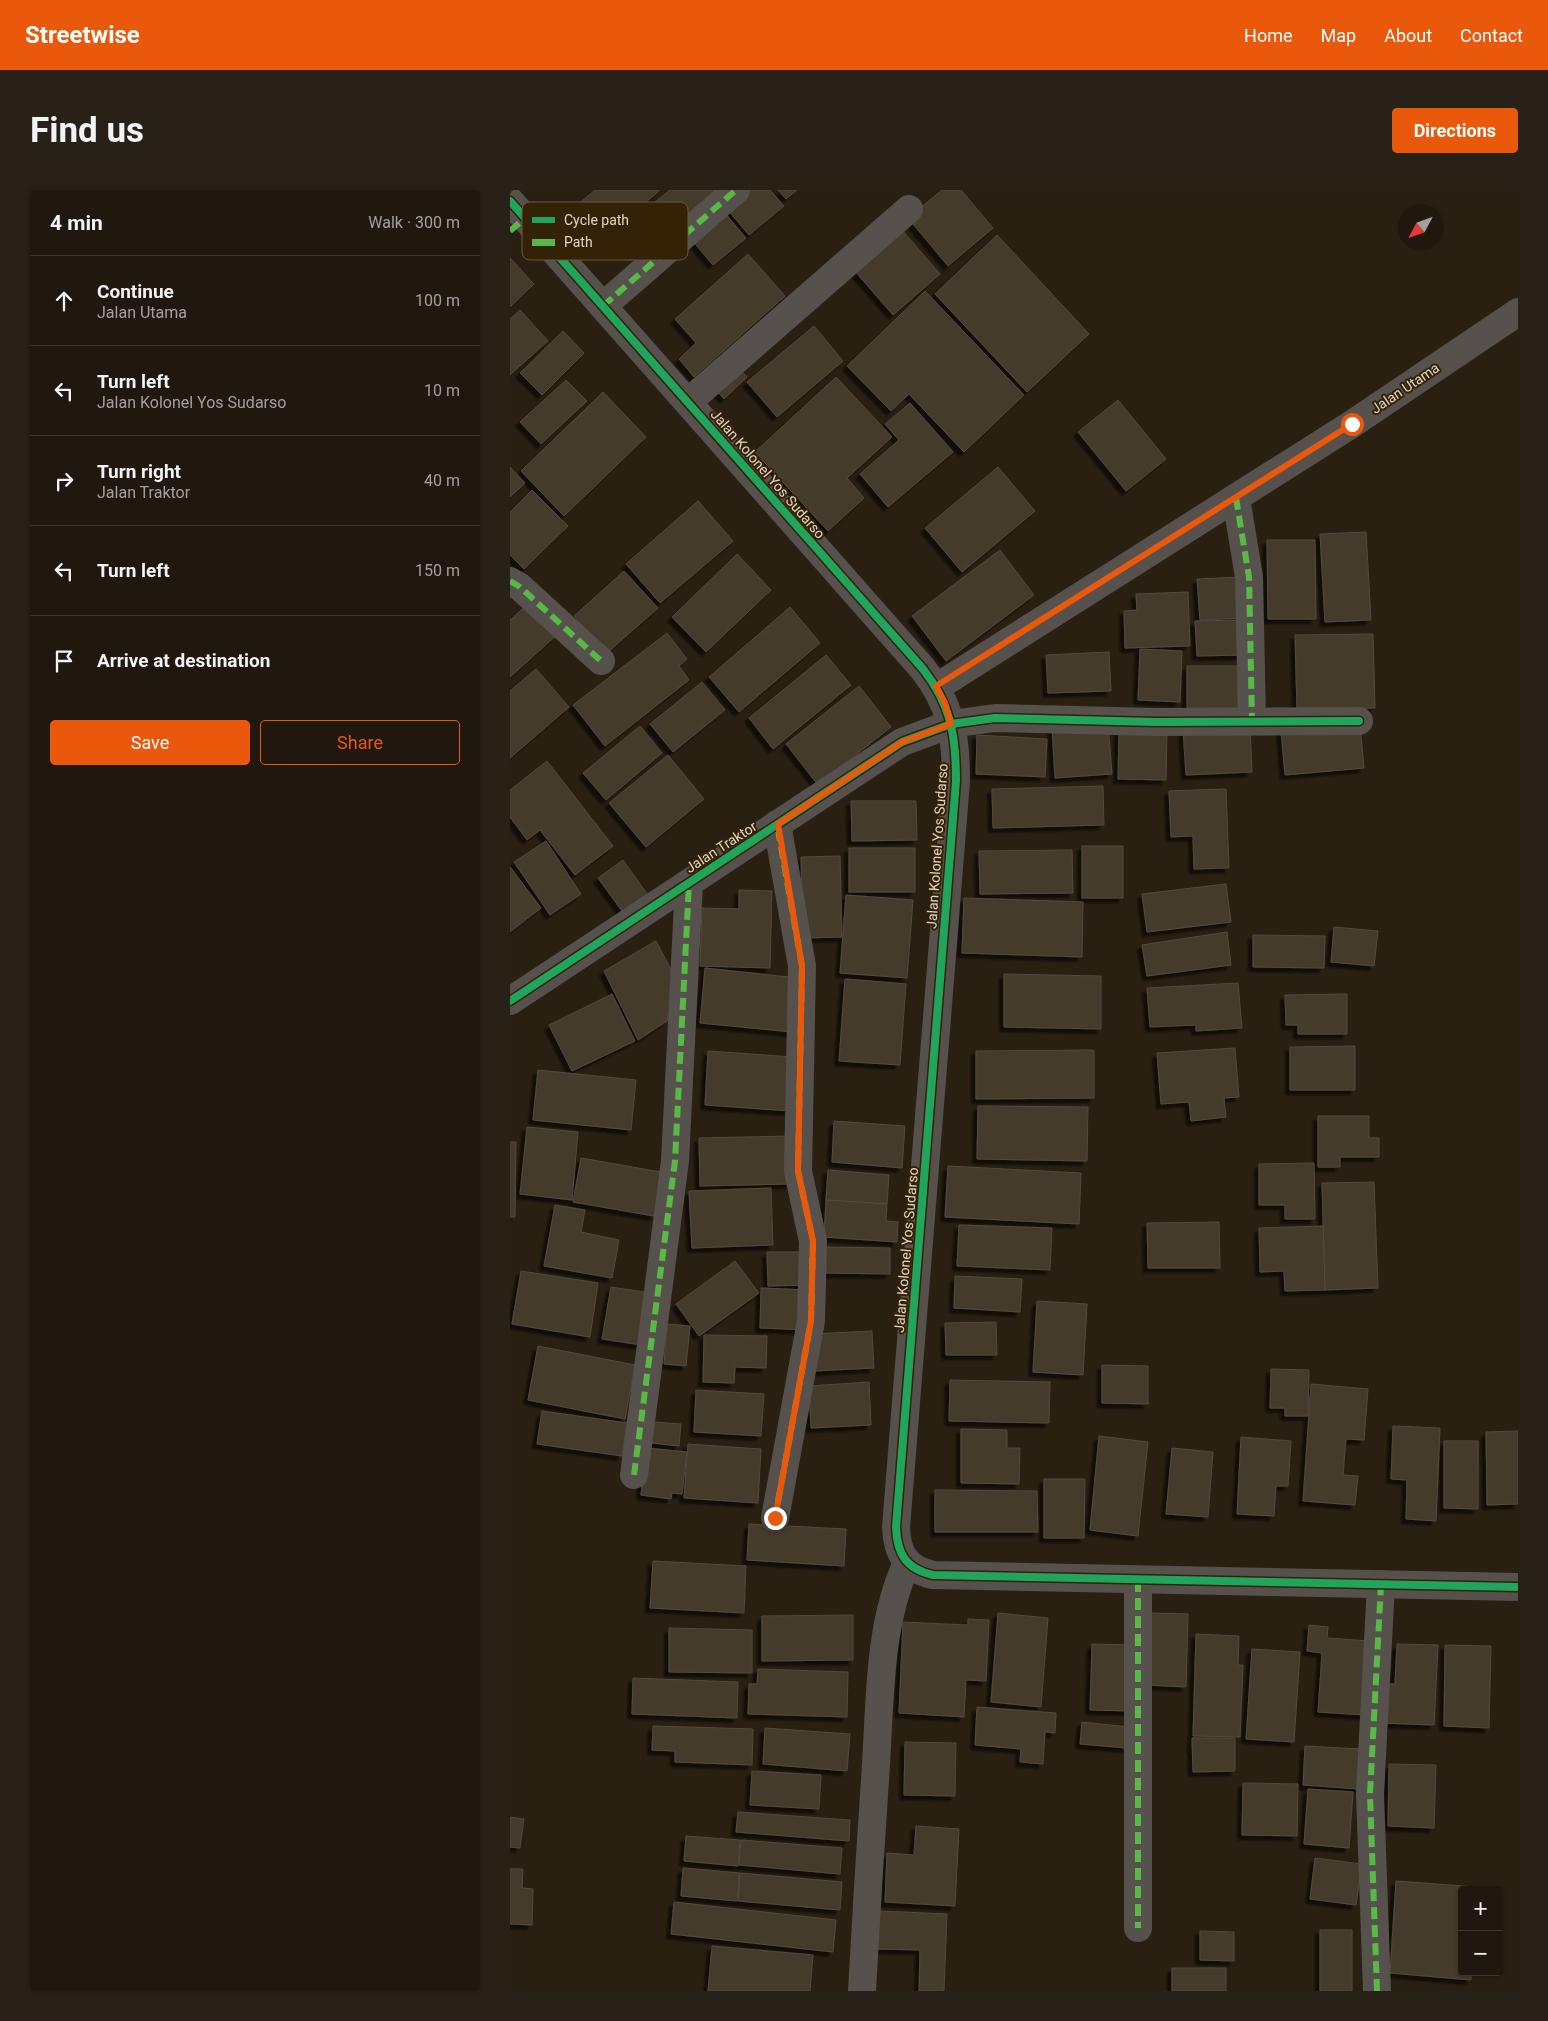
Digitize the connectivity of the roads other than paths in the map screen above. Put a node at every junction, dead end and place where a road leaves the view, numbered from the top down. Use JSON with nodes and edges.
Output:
{"nodes":[{"id":1,"x":736,"y":190,"type":"edge"},
{"id":2,"x":909,"y":209,"type":"dead end"},
{"id":3,"x":688,"y":232,"type":"edge"},
{"id":4,"x":558,"y":260,"type":"edge"},
{"id":5,"x":656,"y":260,"type":"edge"},
{"id":6,"x":603,"y":306,"type":"junction"},
{"id":7,"x":1518,"y":312,"type":"edge"},
{"id":8,"x":688,"y":402,"type":"junction"},
{"id":9,"x":1236,"y":498,"type":"junction"},
{"id":10,"x":510,"y":581,"type":"edge"},
{"id":11,"x":601,"y":661,"type":"dead end"},
{"id":12,"x":936,"y":686,"type":"junction"},
{"id":13,"x":1252,"y":720,"type":"junction"},
{"id":14,"x":1359,"y":721,"type":"dead end"},
{"id":15,"x":951,"y":724,"type":"junction"},
{"id":16,"x":778,"y":824,"type":"junction"},
{"id":17,"x":689,"y":883,"type":"junction"},
{"id":18,"x":510,"y":1001,"type":"edge"},
{"id":19,"x":634,"y":1476,"type":"dead end"},
{"id":20,"x":775,"y":1518,"type":"dead end"},
{"id":21,"x":907,"y":1563,"type":"junction"},
{"id":22,"x":1138,"y":1580,"type":"junction"},
{"id":23,"x":1381,"y":1584,"type":"junction"},
{"id":24,"x":1518,"y":1587,"type":"edge"},
{"id":25,"x":1138,"y":1928,"type":"dead end"},
{"id":26,"x":862,"y":1991,"type":"edge"},
{"id":27,"x":1377,"y":1991,"type":"edge"}],
"edges":[{"from":1,"to":3,"type":"street"},
{"from":2,"to":8,"type":"street"},
{"from":4,"to":6,"type":"street","name":"Jalan Kolonel Yos Sudarso"},
{"from":5,"to":6,"type":"street"},
{"from":6,"to":8,"type":"street","name":"Jalan Kolonel Yos Sudarso"},
{"from":7,"to":9,"type":"street","name":"Jalan Utama"},
{"from":8,"to":12,"type":"street","name":"Jalan Kolonel Yos Sudarso"},
{"from":9,"to":12,"type":"street","name":"Jalan Utama"},
{"from":9,"to":13,"type":"street"},
{"from":10,"to":11,"type":"street"},
{"from":12,"to":15,"type":"street","name":"Jalan Kolonel Yos Sudarso"},
{"from":13,"to":14,"type":"street","name":"Jalan Traktor"},
{"from":13,"to":15,"type":"street","name":"Jalan Traktor"},
{"from":15,"to":16,"type":"street","name":"Jalan Traktor"},
{"from":15,"to":21,"type":"street","name":"Jalan Kolonel Yos Sudarso"},
{"from":16,"to":17,"type":"street","name":"Jalan Traktor"},
{"from":16,"to":20,"type":"street"},
{"from":17,"to":18,"type":"street","name":"Jalan Traktor"},
{"from":17,"to":19,"type":"street"},
{"from":21,"to":22,"type":"street"},
{"from":21,"to":26,"type":"street"},
{"from":22,"to":23,"type":"street"},
{"from":22,"to":25,"type":"street"},
{"from":23,"to":24,"type":"street"},
{"from":23,"to":27,"type":"street"}]}
